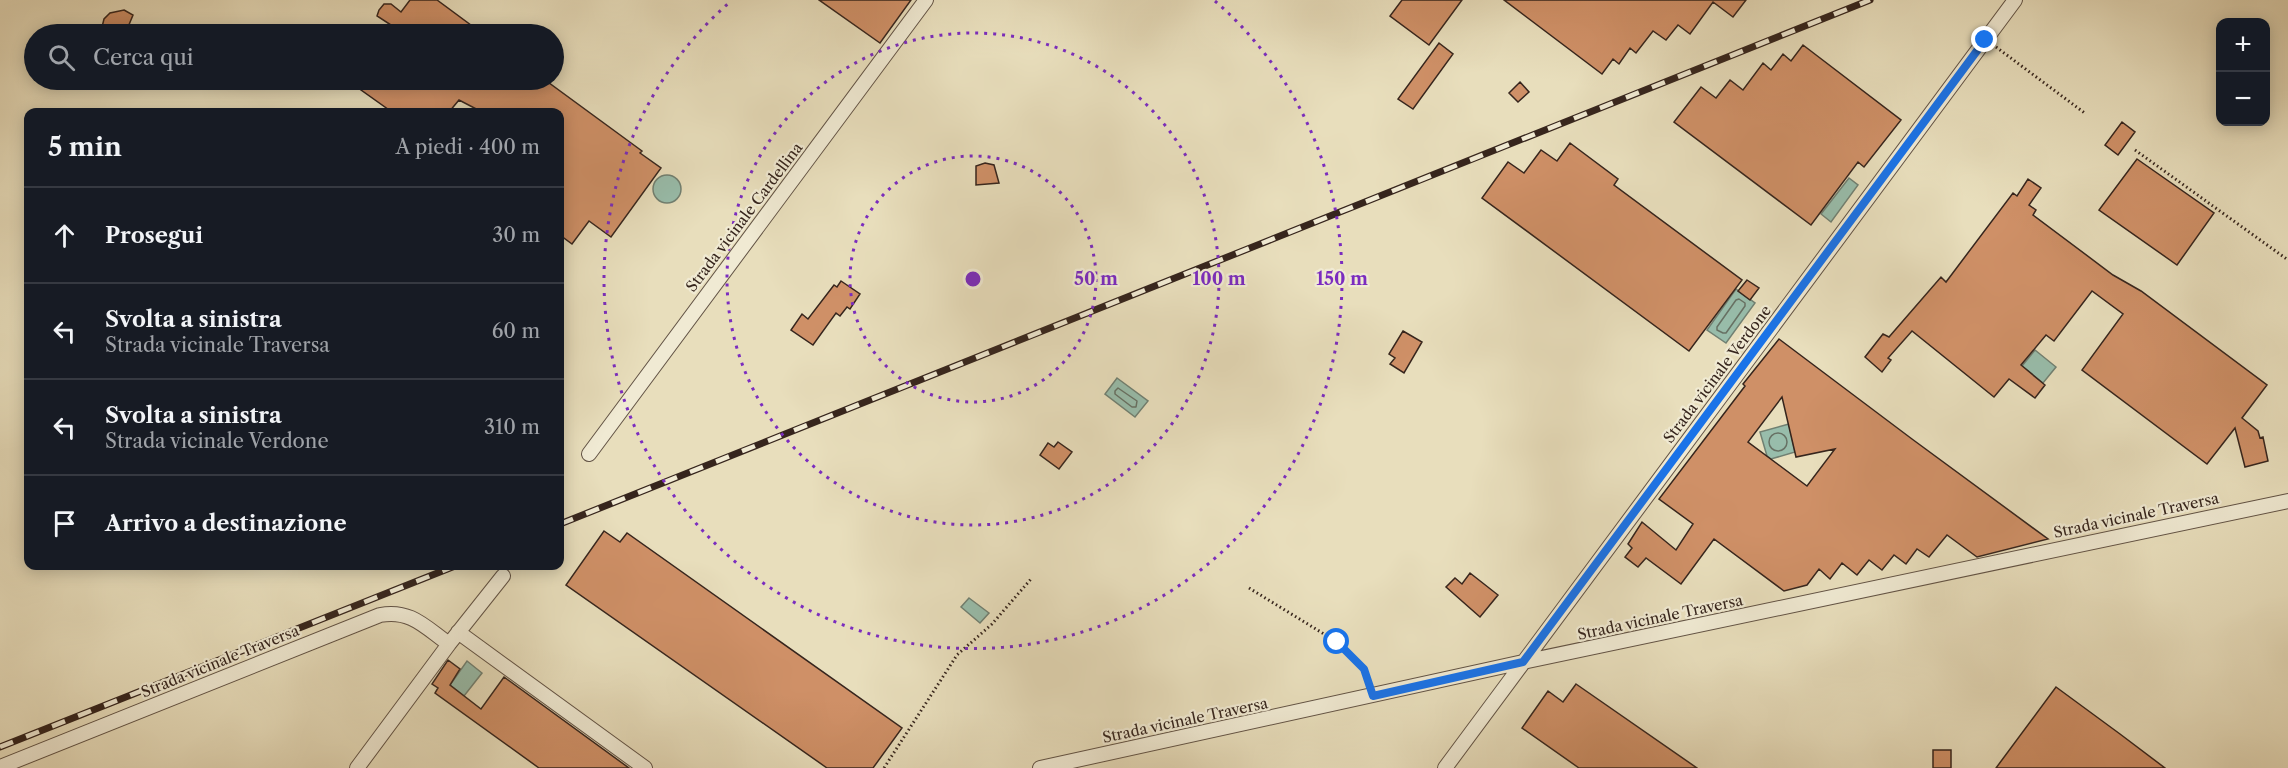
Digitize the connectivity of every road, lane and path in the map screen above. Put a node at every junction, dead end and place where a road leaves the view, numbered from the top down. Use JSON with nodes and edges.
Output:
{"nodes":[{"id":1,"x":926,"y":0,"type":"edge"},
{"id":2,"x":2015,"y":0,"type":"edge"},
{"id":3,"x":1985,"y":40,"type":"junction"},
{"id":4,"x":2086,"y":114,"type":"dead end"},
{"id":5,"x":2135,"y":150,"type":"dead end"},
{"id":6,"x":2288,"y":260,"type":"edge"},
{"id":7,"x":589,"y":454,"type":"dead end"},
{"id":8,"x":2288,"y":501,"type":"edge"},
{"id":9,"x":503,"y":576,"type":"dead end"},
{"id":10,"x":1031,"y":579,"type":"dead end"},
{"id":11,"x":1249,"y":588,"type":"dead end"},
{"id":12,"x":458,"y":632,"type":"junction"},
{"id":13,"x":448,"y":644,"type":"junction"},
{"id":14,"x":1523,"y":662,"type":"junction"},
{"id":15,"x":1373,"y":696,"type":"junction"},
{"id":16,"x":0,"y":767,"type":"edge"},
{"id":17,"x":357,"y":768,"type":"edge"},
{"id":18,"x":645,"y":768,"type":"edge"},
{"id":19,"x":884,"y":768,"type":"edge"},
{"id":20,"x":1040,"y":768,"type":"edge"},
{"id":21,"x":1445,"y":768,"type":"edge"}],
"edges":[{"from":1,"to":7,"type":"street","name":"Strada vicinale Cardellina"},
{"from":2,"to":3,"type":"street","name":"Strada vicinale Verdone"},
{"from":3,"to":4,"type":"path"},
{"from":3,"to":14,"type":"street","name":"Strada vicinale Verdone"},
{"from":5,"to":6,"type":"path"},
{"from":8,"to":14,"type":"street","name":"Strada vicinale Traversa"},
{"from":9,"to":12,"type":"street"},
{"from":10,"to":19,"type":"path"},
{"from":11,"to":15,"type":"path"},
{"from":12,"to":13,"type":"street"},
{"from":12,"to":18,"type":"street"},
{"from":13,"to":16,"type":"street","name":"Strada vicinale Traversa"},
{"from":13,"to":17,"type":"street"},
{"from":14,"to":15,"type":"street","name":"Strada vicinale Traversa"},
{"from":14,"to":21,"type":"street","name":"Strada vicinale Verdone"},
{"from":15,"to":20,"type":"street","name":"Strada vicinale Traversa"}]}
